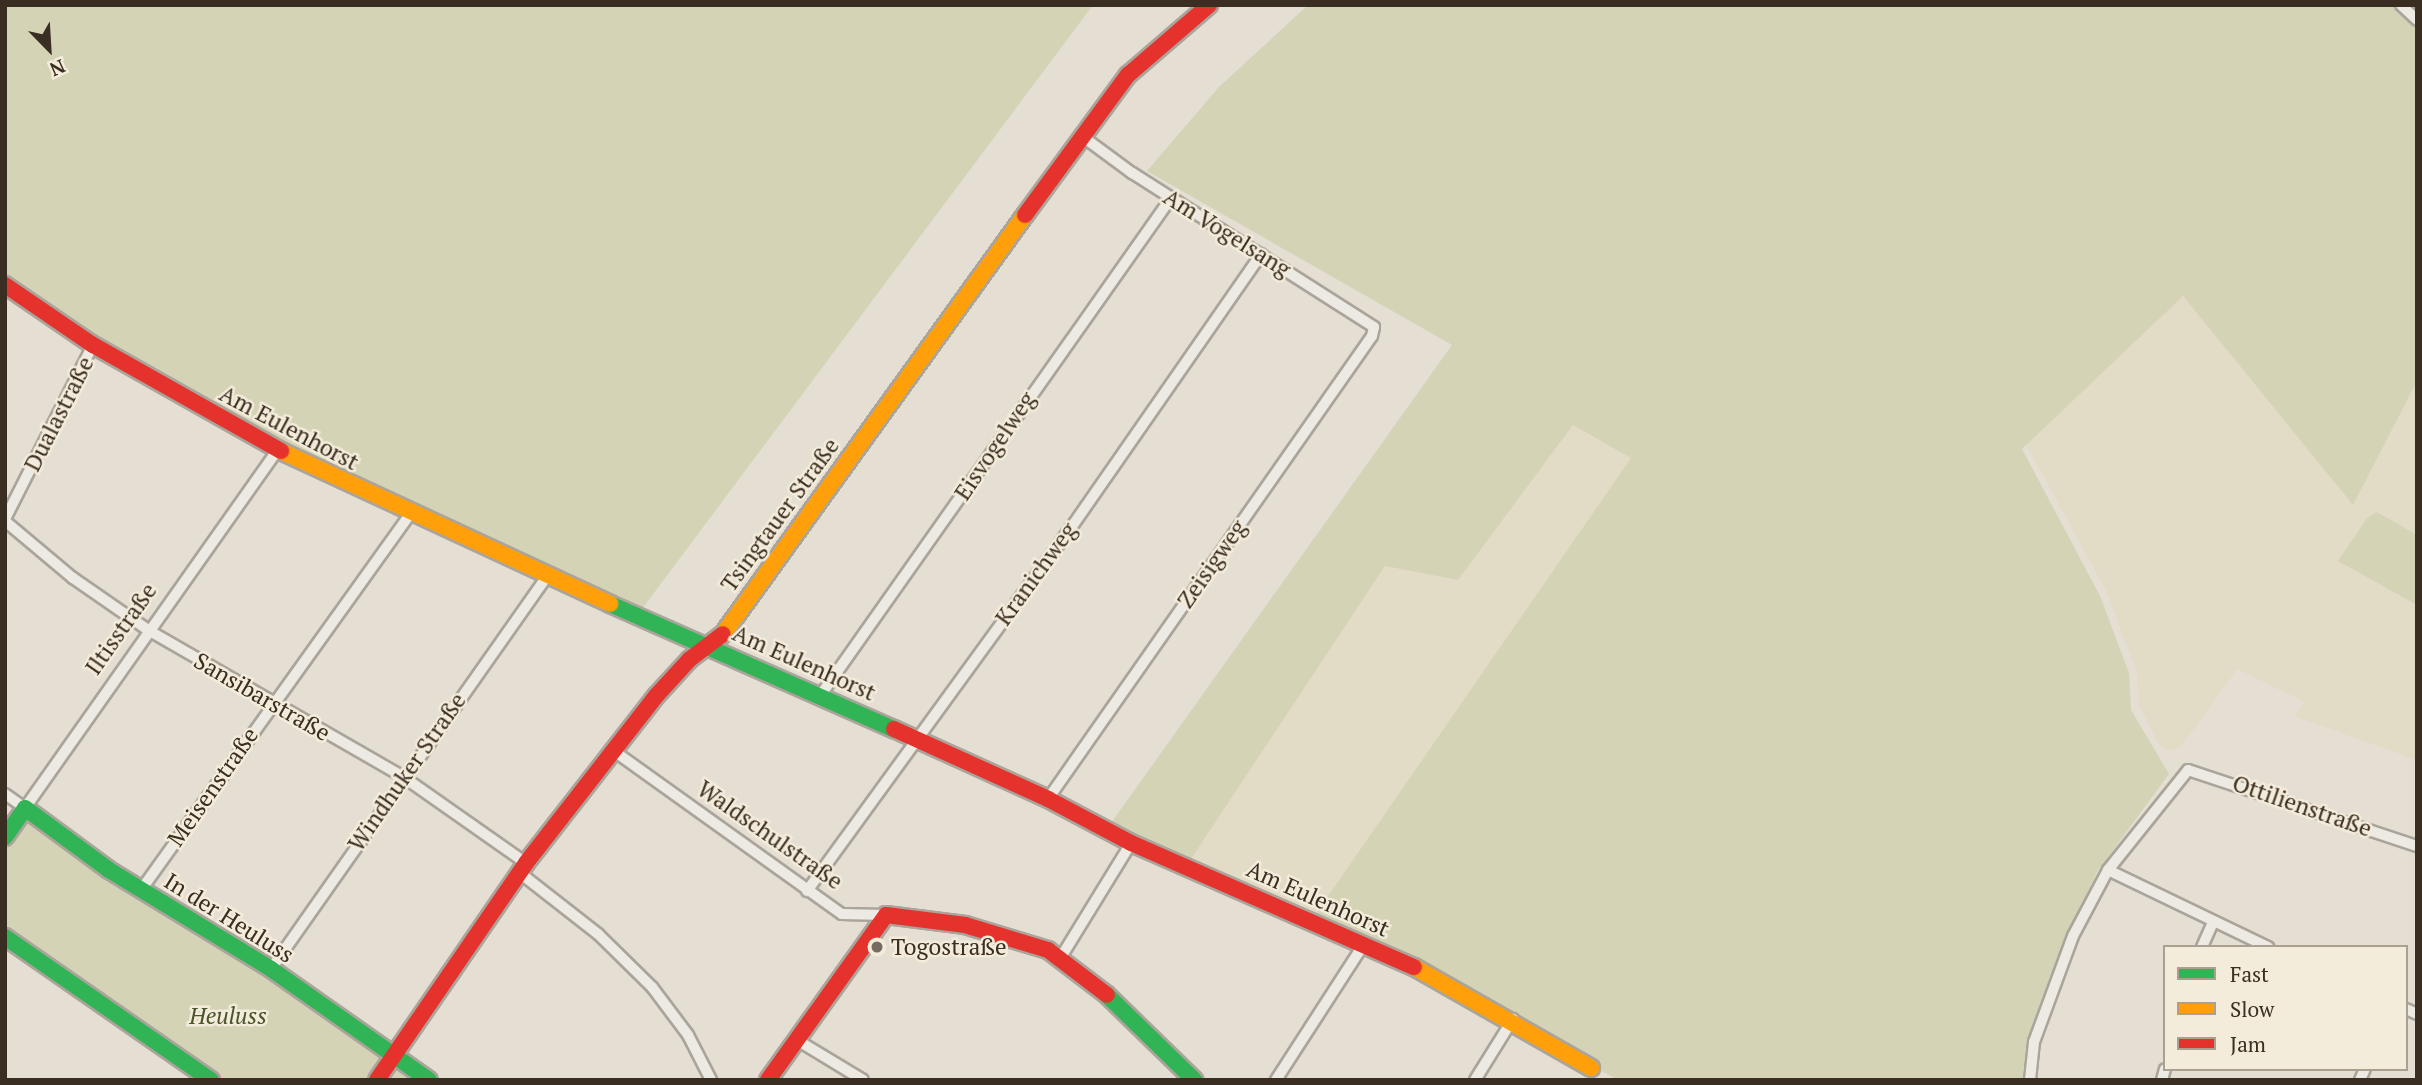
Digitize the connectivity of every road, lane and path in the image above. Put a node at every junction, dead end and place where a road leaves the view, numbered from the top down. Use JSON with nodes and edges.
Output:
{"nodes":[{"id":1,"x":1209,"y":5,"type":"edge"},
{"id":2,"x":2401,"y":5,"type":"edge"},
{"id":3,"x":2417,"y":20,"type":"edge"},
{"id":4,"x":1082,"y":136,"type":"junction"},
{"id":5,"x":1171,"y":198,"type":"junction"},
{"id":6,"x":1261,"y":254,"type":"junction"},
{"id":7,"x":5,"y":285,"type":"edge"},
{"id":8,"x":1374,"y":327,"type":"joint"},
{"id":9,"x":93,"y":345,"type":"junction"},
{"id":10,"x":278,"y":450,"type":"junction"},
{"id":11,"x":410,"y":515,"type":"junction"},
{"id":12,"x":5,"y":520,"type":"edge"},
{"id":13,"x":546,"y":578,"type":"junction"},
{"id":14,"x":148,"y":630,"type":"junction"},
{"id":15,"x":711,"y":645,"type":"junction"},
{"id":16,"x":820,"y":696,"type":"junction"},
{"id":17,"x":271,"y":703,"type":"junction"},
{"id":18,"x":914,"y":738,"type":"junction"},
{"id":19,"x":614,"y":751,"type":"junction"},
{"id":20,"x":402,"y":776,"type":"junction"},
{"id":21,"x":5,"y":794,"type":"edge"},
{"id":22,"x":1048,"y":799,"type":"junction"},
{"id":23,"x":25,"y":808,"type":"junction"},
{"id":24,"x":5,"y":837,"type":"edge"},
{"id":25,"x":1131,"y":843,"type":"junction"},
{"id":26,"x":2417,"y":846,"type":"edge"},
{"id":27,"x":523,"y":868,"type":"junction"},
{"id":28,"x":2108,"y":870,"type":"junction"},
{"id":29,"x":141,"y":890,"type":"junction"},
{"id":30,"x":807,"y":891,"type":"junction"},
{"id":31,"x":886,"y":915,"type":"junction"},
{"id":32,"x":2213,"y":922,"type":"junction"},
{"id":33,"x":5,"y":937,"type":"edge"},
{"id":34,"x":1364,"y":944,"type":"junction"},
{"id":35,"x":2203,"y":945,"type":"edge"},
{"id":36,"x":2264,"y":945,"type":"edge"},
{"id":37,"x":1061,"y":957,"type":"junction"},
{"id":38,"x":271,"y":969,"type":"junction"},
{"id":39,"x":1513,"y":1019,"type":"junction"},
{"id":40,"x":797,"y":1040,"type":"junction"},
{"id":41,"x":393,"y":1055,"type":"junction"},
{"id":42,"x":1591,"y":1068,"type":"dead end"},
{"id":43,"x":200,"y":1077,"type":"edge"},
{"id":44,"x":377,"y":1080,"type":"edge"},
{"id":45,"x":429,"y":1080,"type":"edge"},
{"id":46,"x":711,"y":1080,"type":"edge"},
{"id":47,"x":768,"y":1080,"type":"edge"},
{"id":48,"x":863,"y":1080,"type":"edge"},
{"id":49,"x":1194,"y":1080,"type":"edge"},
{"id":50,"x":1276,"y":1080,"type":"edge"},
{"id":51,"x":1475,"y":1080,"type":"edge"},
{"id":52,"x":2030,"y":1080,"type":"edge"}],
"edges":[{"from":1,"to":4,"type":"street","name":"Tsingtauer Straße"},
{"from":2,"to":3,"type":"street"},
{"from":4,"to":5,"type":"street","name":"Am Vogelsang"},
{"from":4,"to":15,"type":"street","name":"Tsingtauer Straße"},
{"from":5,"to":6,"type":"street","name":"Am Vogelsang"},
{"from":5,"to":16,"type":"street","name":"Eisvogelweg"},
{"from":6,"to":8,"type":"street","name":"Am Vogelsang"},
{"from":6,"to":18,"type":"street","name":"Kranichweg"},
{"from":7,"to":9,"type":"street","name":"Am Eulenhorst"},
{"from":8,"to":22,"type":"street","name":"Zeisigweg"},
{"from":9,"to":10,"type":"street","name":"Am Eulenhorst"},
{"from":9,"to":12,"type":"street","name":"Dualastraße"},
{"from":10,"to":11,"type":"street","name":"Am Eulenhorst"},
{"from":10,"to":14,"type":"street","name":"Iltisstraße"},
{"from":11,"to":13,"type":"street","name":"Am Eulenhorst"},
{"from":11,"to":17,"type":"street","name":"Meisenstraße"},
{"from":12,"to":14,"type":"street","name":"Sansibarstraße"},
{"from":13,"to":15,"type":"street","name":"Am Eulenhorst"},
{"from":13,"to":20,"type":"street","name":"Windhuker Straße"},
{"from":14,"to":17,"type":"street","name":"Sansibarstraße"},
{"from":14,"to":23,"type":"street","name":"Iltisstraße"},
{"from":15,"to":16,"type":"street","name":"Am Eulenhorst"},
{"from":15,"to":19,"type":"street","name":"Tsingtauer Straße"},
{"from":16,"to":18,"type":"street","name":"Am Eulenhorst"},
{"from":17,"to":20,"type":"street","name":"Sansibarstraße"},
{"from":17,"to":29,"type":"street","name":"Meisenstraße"},
{"from":18,"to":22,"type":"street","name":"Am Eulenhorst"},
{"from":18,"to":30,"type":"street","name":"Kranichweg"},
{"from":19,"to":27,"type":"street","name":"Tsingtauer Straße"},
{"from":19,"to":30,"type":"street","name":"Waldschulstraße"},
{"from":20,"to":27,"type":"street","name":"Sansibarstraße"},
{"from":20,"to":38,"type":"street","name":"Windhuker Straße"},
{"from":21,"to":23,"type":"street","name":"In der Heuluss"},
{"from":22,"to":25,"type":"street","name":"Am Eulenhorst"},
{"from":23,"to":24,"type":"street","name":"Iltisstraße"},
{"from":23,"to":29,"type":"street","name":"In der Heuluss"},
{"from":25,"to":34,"type":"street","name":"Am Eulenhorst"},
{"from":25,"to":37,"type":"street"},
{"from":26,"to":28,"type":"street","name":"Ottilienstraße"},
{"from":27,"to":41,"type":"street","name":"Tsingtauer Straße"},
{"from":27,"to":46,"type":"street","name":"Sansibarstraße"},
{"from":28,"to":32,"type":"street"},
{"from":28,"to":52,"type":"street"},
{"from":29,"to":38,"type":"street","name":"In der Heuluss"},
{"from":30,"to":31,"type":"street","name":"Waldschulstraße"},
{"from":31,"to":37,"type":"street","name":"Waldschulstraße"},
{"from":31,"to":40,"type":"street"},
{"from":32,"to":35,"type":"street"},
{"from":32,"to":36,"type":"street"},
{"from":33,"to":43,"type":"street"},
{"from":34,"to":39,"type":"street","name":"Am Eulenhorst"},
{"from":34,"to":50,"type":"street"},
{"from":37,"to":49,"type":"street","name":"Waldschulstraße"},
{"from":38,"to":41,"type":"street","name":"In der Heuluss"},
{"from":39,"to":42,"type":"street","name":"Am Eulenhorst"},
{"from":39,"to":51,"type":"street"},
{"from":40,"to":47,"type":"street"},
{"from":40,"to":48,"type":"street"},
{"from":41,"to":44,"type":"street","name":"Tsingtauer Straße"},
{"from":41,"to":45,"type":"street","name":"In der Heuluss"}]}
